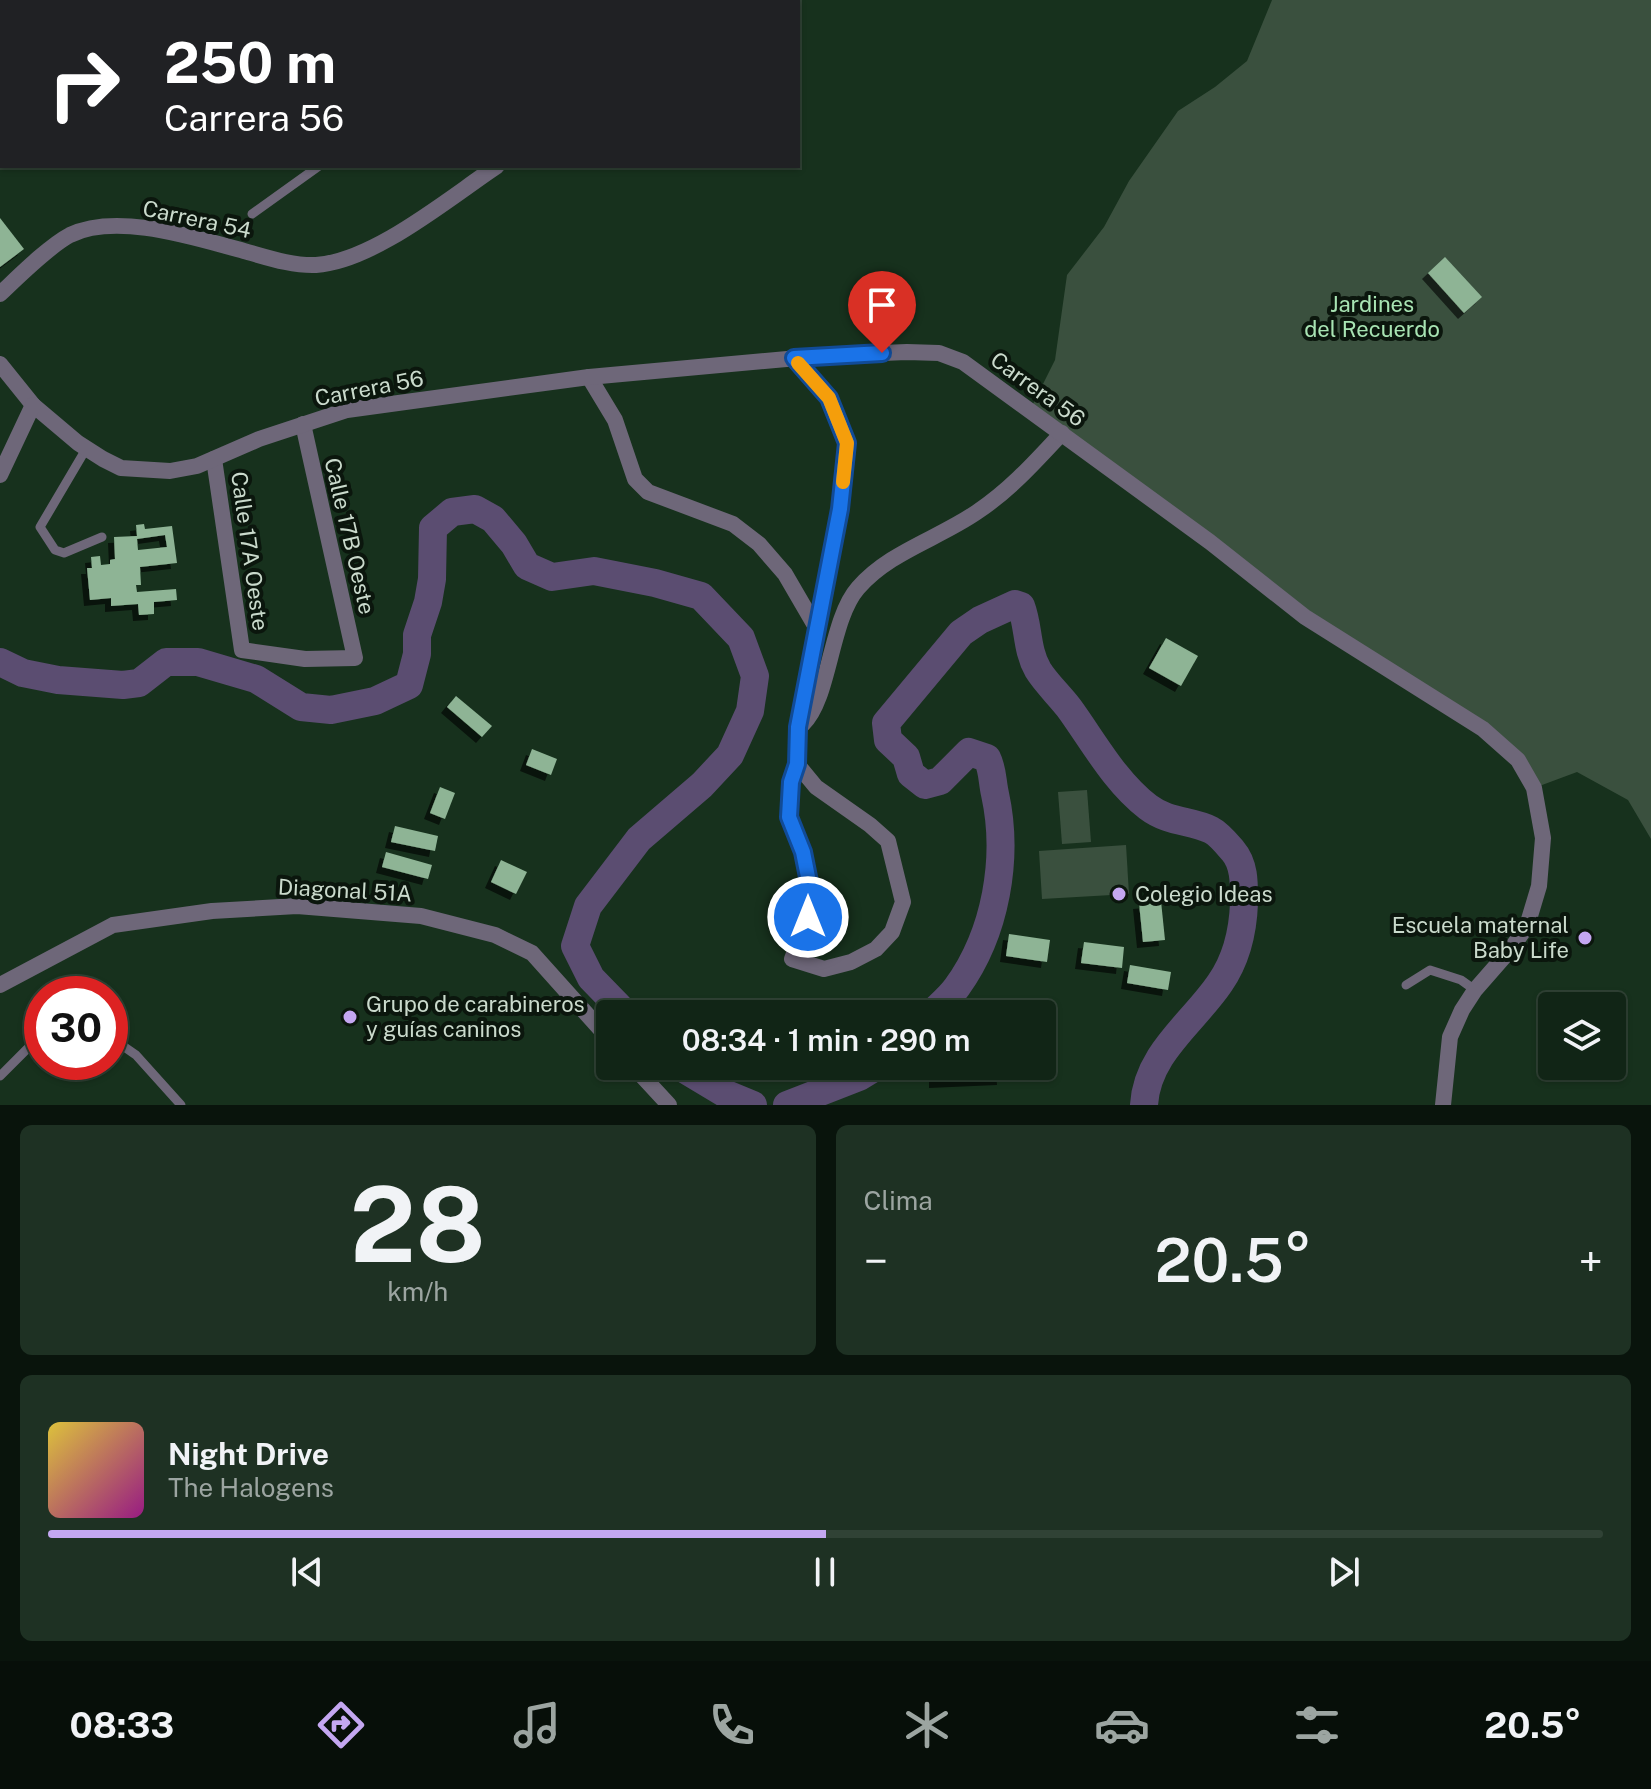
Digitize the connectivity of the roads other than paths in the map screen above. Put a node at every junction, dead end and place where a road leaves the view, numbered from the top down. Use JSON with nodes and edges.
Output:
{"nodes":[{"id":1,"x":316,"y":168,"type":"edge"},
{"id":2,"x":494,"y":168,"type":"edge"},
{"id":3,"x":252,"y":214,"type":"dead end"},
{"id":4,"x":0,"y":294,"type":"edge"},
{"id":5,"x":794,"y":358,"type":"junction"},
{"id":6,"x":0,"y":364,"type":"edge"},
{"id":7,"x":589,"y":377,"type":"junction"},
{"id":8,"x":33,"y":405,"type":"junction"},
{"id":9,"x":303,"y":424,"type":"junction"},
{"id":10,"x":1062,"y":433,"type":"junction"},
{"id":11,"x":82,"y":446,"type":"junction"},
{"id":12,"x":214,"y":459,"type":"junction"},
{"id":13,"x":0,"y":475,"type":"edge"},
{"id":14,"x":102,"y":537,"type":"dead end"},
{"id":15,"x":817,"y":629,"type":"junction"},
{"id":16,"x":242,"y":650,"type":"joint"},
{"id":17,"x":798,"y":727,"type":"junction"},
{"id":18,"x":797,"y":764,"type":"junction"},
{"id":19,"x":0,"y":985,"type":"edge"},
{"id":20,"x":1406,"y":985,"type":"dead end"},
{"id":21,"x":1475,"y":990,"type":"junction"},
{"id":22,"x":596,"y":1024,"type":"edge"},
{"id":23,"x":128,"y":1049,"type":"edge"},
{"id":24,"x":24,"y":1052,"type":"edge"},
{"id":25,"x":0,"y":1076,"type":"edge"},
{"id":26,"x":646,"y":1080,"type":"edge"},
{"id":27,"x":181,"y":1105,"type":"edge"},
{"id":28,"x":669,"y":1105,"type":"edge"},
{"id":29,"x":1443,"y":1105,"type":"edge"}],
"edges":[{"from":1,"to":3,"type":"lane"},
{"from":2,"to":4,"type":"street","name":"Carrera 54"},
{"from":5,"to":7,"type":"street","name":"Carrera 56"},
{"from":5,"to":10,"type":"street","name":"Carrera 56"},
{"from":5,"to":15,"type":"street"},
{"from":6,"to":8,"type":"street","name":"Carrera 56"},
{"from":7,"to":9,"type":"street","name":"Carrera 56"},
{"from":7,"to":15,"type":"street"},
{"from":8,"to":11,"type":"street","name":"Carrera 56"},
{"from":8,"to":13,"type":"street"},
{"from":9,"to":12,"type":"street","name":"Carrera 56"},
{"from":9,"to":16,"type":"street","name":"Calle 17B Oeste"},
{"from":10,"to":17,"type":"street"},
{"from":10,"to":21,"type":"street","name":"Carrera 56"},
{"from":11,"to":12,"type":"street","name":"Carrera 56"},
{"from":11,"to":14,"type":"lane"},
{"from":12,"to":16,"type":"street","name":"Calle 17A Oeste"},
{"from":15,"to":17,"type":"street"},
{"from":17,"to":18,"type":"street"},
{"from":18,"to":18,"type":"street"},
{"from":19,"to":22,"type":"street","name":"Diagonal 51A"},
{"from":20,"to":21,"type":"lane"},
{"from":21,"to":29,"type":"street","name":"Carrera 56"},
{"from":23,"to":27,"type":"lane"},
{"from":24,"to":25,"type":"lane"},
{"from":26,"to":28,"type":"street"}]}
